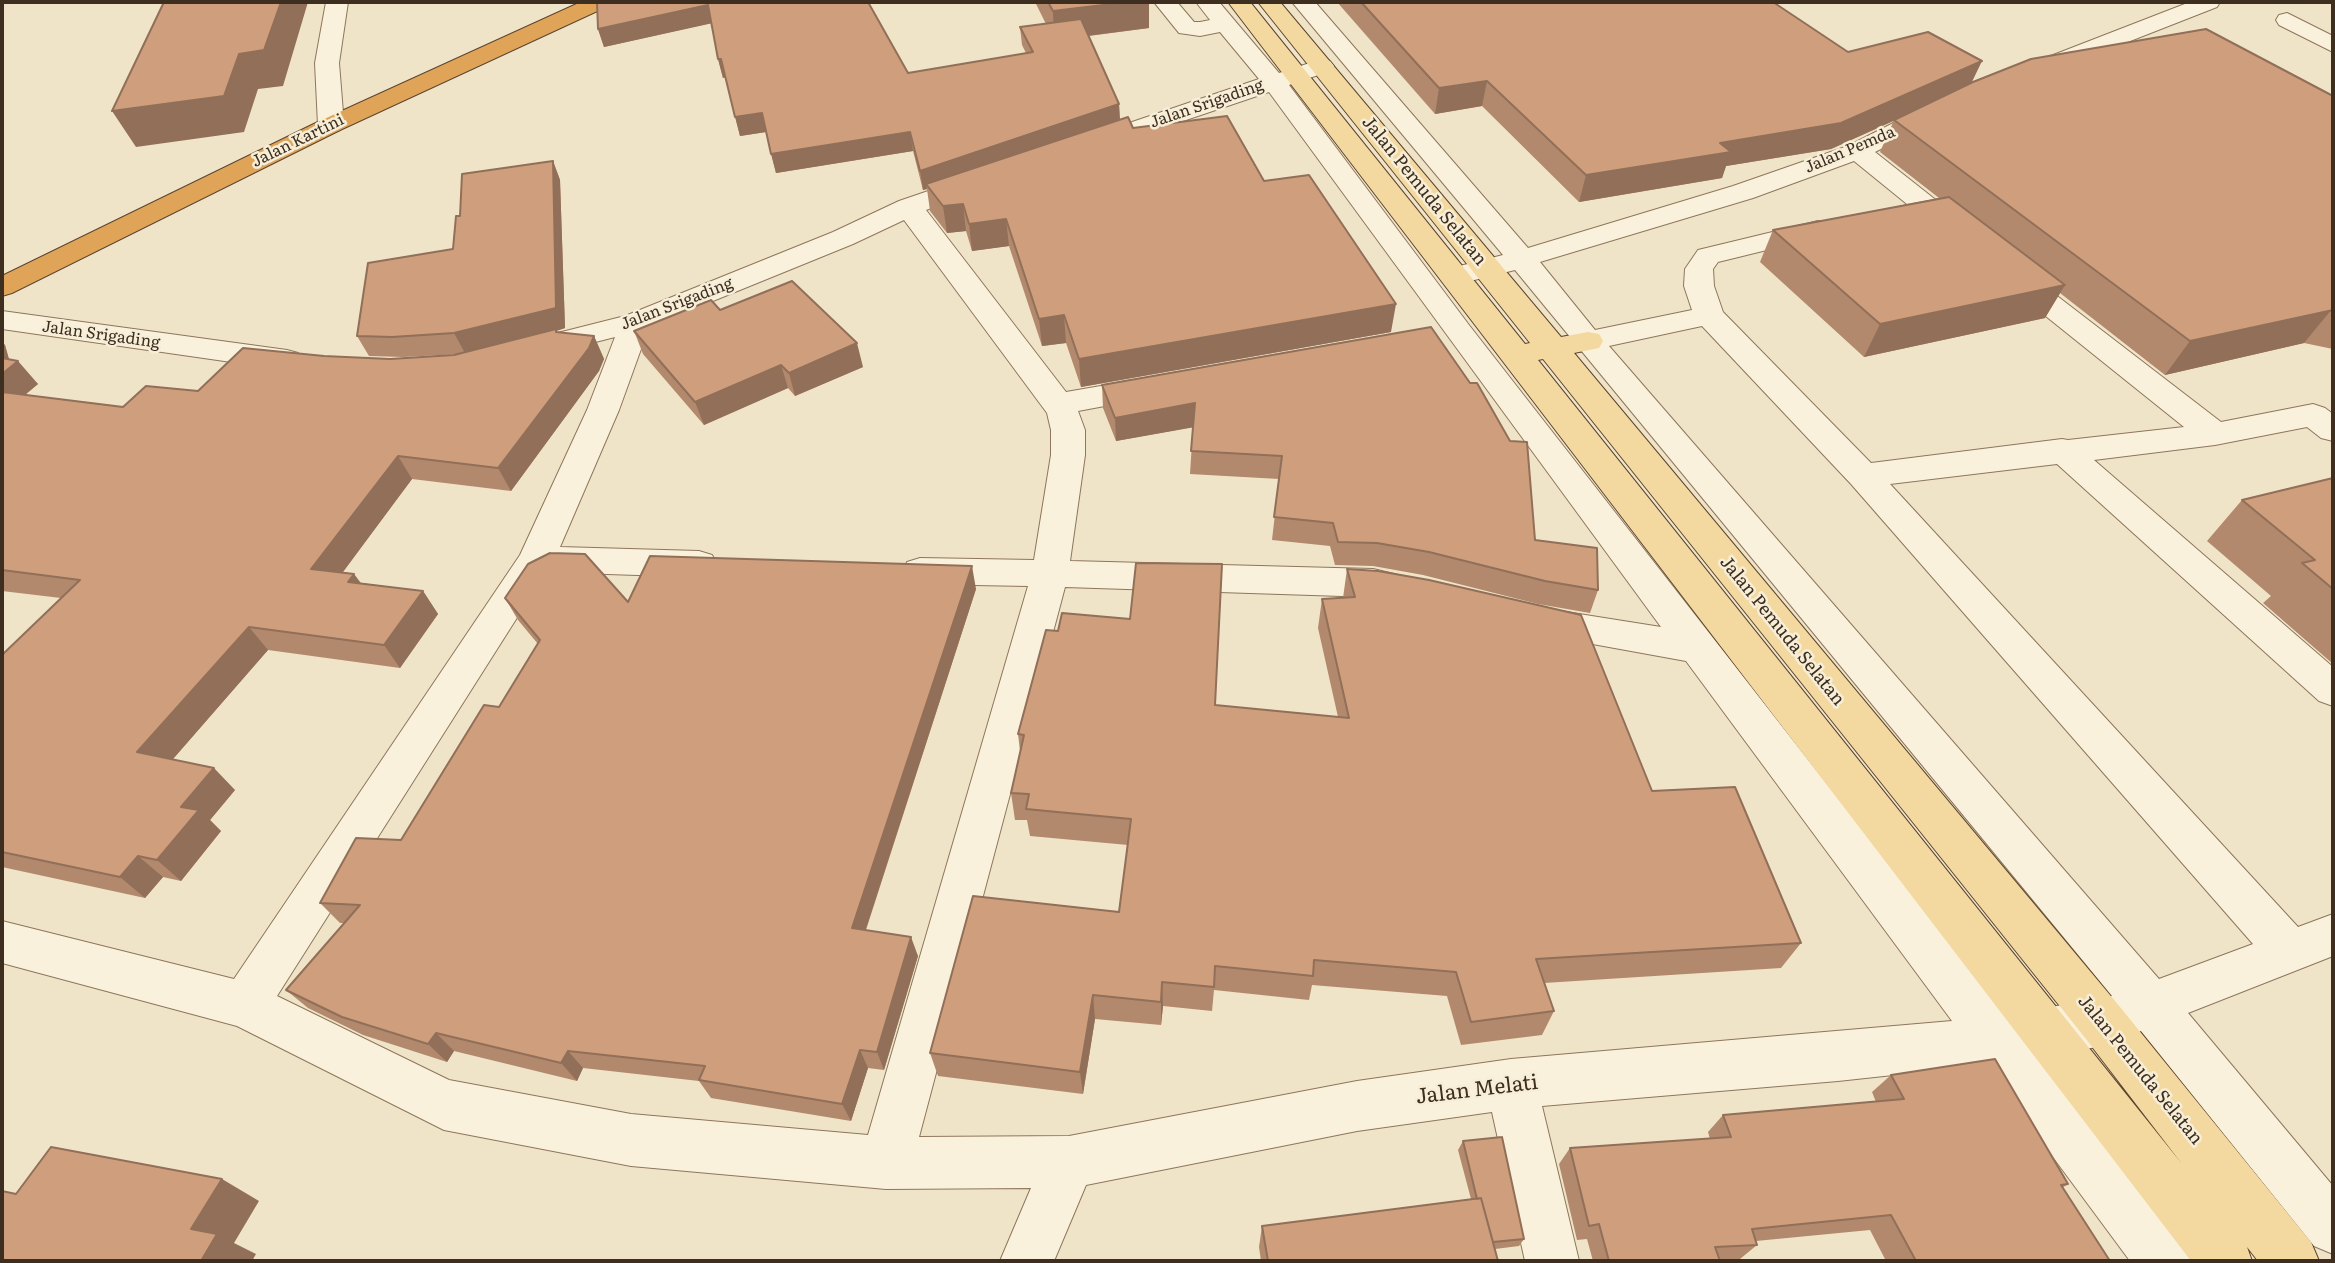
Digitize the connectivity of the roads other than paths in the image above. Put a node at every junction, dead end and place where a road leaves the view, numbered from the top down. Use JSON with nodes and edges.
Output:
{"nodes":[{"id":1,"x":337,"y":2,"type":"edge"},
{"id":2,"x":598,"y":2,"type":"edge"},
{"id":3,"x":1165,"y":2,"type":"edge"},
{"id":4,"x":1269,"y":2,"type":"edge"},
{"id":5,"x":1303,"y":2,"type":"edge"},
{"id":6,"x":2209,"y":2,"type":"edge"},
{"id":7,"x":1223,"y":9,"type":"edge"},
{"id":8,"x":2169,"y":17,"type":"junction"},
{"id":9,"x":2287,"y":20,"type":"dead end"},
{"id":10,"x":2193,"y":29,"type":"edge"},
{"id":11,"x":2333,"y":45,"type":"edge"},
{"id":12,"x":1296,"y":74,"type":"junction"},
{"id":13,"x":2021,"y":76,"type":"edge"},
{"id":14,"x":1960,"y":101,"type":"edge"},
{"id":15,"x":331,"y":125,"type":"junction"},
{"id":16,"x":1857,"y":150,"type":"junction"},
{"id":17,"x":1063,"y":154,"type":"edge"},
{"id":18,"x":997,"y":175,"type":"edge"},
{"id":19,"x":1921,"y":203,"type":"junction"},
{"id":20,"x":909,"y":207,"type":"junction"},
{"id":21,"x":1522,"y":259,"type":"junction"},
{"id":22,"x":1471,"y":273,"type":"junction"},
{"id":23,"x":2,"y":287,"type":"edge"},
{"id":24,"x":1709,"y":315,"type":"junction"},
{"id":25,"x":2,"y":320,"type":"edge"},
{"id":26,"x":636,"y":323,"type":"junction"},
{"id":27,"x":1551,"y":348,"type":"junction"},
{"id":28,"x":504,"y":356,"type":"edge"},
{"id":29,"x":313,"y":363,"type":"edge"},
{"id":30,"x":1177,"y":382,"type":"edge"},
{"id":31,"x":1057,"y":404,"type":"junction"},
{"id":32,"x":2327,"y":419,"type":"edge"},
{"id":33,"x":2214,"y":433,"type":"junction"},
{"id":34,"x":2062,"y":450,"type":"junction"},
{"id":35,"x":1863,"y":476,"type":"junction"},
{"id":36,"x":536,"y":559,"type":"junction"},
{"id":37,"x":731,"y":565,"type":"edge"},
{"id":38,"x":883,"y":570,"type":"edge"},
{"id":39,"x":1050,"y":575,"type":"junction"},
{"id":40,"x":1436,"y":596,"type":"edge"},
{"id":41,"x":1499,"y":612,"type":"edge"},
{"id":42,"x":1699,"y":648,"type":"junction"},
{"id":43,"x":2333,"y":690,"type":"edge"},
{"id":44,"x":2333,"y":935,"type":"edge"},
{"id":45,"x":2,"y":943,"type":"edge"},
{"id":46,"x":2288,"y":951,"type":"junction"},
{"id":47,"x":245,"y":1005,"type":"junction"},
{"id":48,"x":2150,"y":1005,"type":"junction"},
{"id":49,"x":2102,"y":1023,"type":"junction"},
{"id":50,"x":2022,"y":1036,"type":"junction"},
{"id":51,"x":1511,"y":1084,"type":"junction"},
{"id":52,"x":1069,"y":1162,"type":"junction"},
{"id":53,"x":886,"y":1163,"type":"junction"},
{"id":54,"x":2333,"y":1227,"type":"edge"},
{"id":55,"x":1027,"y":1261,"type":"edge"},
{"id":56,"x":1552,"y":1261,"type":"edge"},
{"id":57,"x":2165,"y":1261,"type":"edge"},
{"id":58,"x":2225,"y":1261,"type":"edge"},
{"id":59,"x":2292,"y":1261,"type":"edge"}],
"edges":[{"from":1,"to":15,"type":"street"},
{"from":2,"to":15,"type":"highway","name":"Jalan Kartini"},
{"from":3,"to":7,"type":"street"},
{"from":4,"to":12,"type":"main road","name":"Jalan Pemuda Selatan"},
{"from":5,"to":21,"type":"street"},
{"from":6,"to":8,"type":"street"},
{"from":7,"to":12,"type":"main road","name":"Jalan Pemuda Selatan"},
{"from":8,"to":10,"type":"street"},
{"from":8,"to":13,"type":"street"},
{"from":9,"to":11,"type":"street"},
{"from":12,"to":17,"type":"street","name":"Jalan Srigading"},
{"from":12,"to":22,"type":"main road","name":"Jalan Pemuda Selatan"},
{"from":12,"to":42,"type":"street"},
{"from":14,"to":16,"type":"street","name":"Jalan Pemda"},
{"from":15,"to":23,"type":"highway","name":"Jalan Kartini"},
{"from":16,"to":19,"type":"street"},
{"from":16,"to":21,"type":"street","name":"Jalan Pemda"},
{"from":18,"to":20,"type":"street","name":"Jalan Srigading"},
{"from":19,"to":24,"type":"street"},
{"from":19,"to":33,"type":"street"},
{"from":20,"to":26,"type":"street","name":"Jalan Srigading"},
{"from":20,"to":31,"type":"street"},
{"from":21,"to":22,"type":"street","name":"Jalan Pemda"},
{"from":21,"to":27,"type":"street"},
{"from":22,"to":27,"type":"main road","name":"Jalan Pemuda Selatan"},
{"from":24,"to":27,"type":"street"},
{"from":24,"to":35,"type":"street"},
{"from":25,"to":29,"type":"street","name":"Jalan Srigading"},
{"from":26,"to":28,"type":"street","name":"Jalan Srigading"},
{"from":26,"to":36,"type":"street"},
{"from":27,"to":48,"type":"street"},
{"from":27,"to":49,"type":"main road","name":"Jalan Pemuda Selatan"},
{"from":27,"to":50,"type":"main road","name":"Jalan Pemuda Selatan"},
{"from":30,"to":31,"type":"street"},
{"from":31,"to":39,"type":"street"},
{"from":32,"to":33,"type":"street"},
{"from":33,"to":34,"type":"street"},
{"from":34,"to":35,"type":"street"},
{"from":34,"to":43,"type":"street"},
{"from":35,"to":46,"type":"street"},
{"from":36,"to":37,"type":"street"},
{"from":36,"to":47,"type":"street"},
{"from":38,"to":39,"type":"street"},
{"from":39,"to":40,"type":"street"},
{"from":39,"to":53,"type":"street"},
{"from":41,"to":42,"type":"street"},
{"from":42,"to":50,"type":"street"},
{"from":44,"to":46,"type":"street","name":"Jalan Melati"},
{"from":45,"to":47,"type":"street","name":"Jalan Melati"},
{"from":46,"to":48,"type":"street","name":"Jalan Melati"},
{"from":47,"to":53,"type":"street","name":"Jalan Melati"},
{"from":48,"to":49,"type":"street","name":"Jalan Melati"},
{"from":48,"to":54,"type":"street"},
{"from":49,"to":50,"type":"street","name":"Jalan Melati"},
{"from":49,"to":59,"type":"main road","name":"Jalan Pemuda Selatan"},
{"from":50,"to":51,"type":"street","name":"Jalan Melati"},
{"from":50,"to":57,"type":"street"},
{"from":50,"to":58,"type":"main road","name":"Jalan Pemuda Selatan"},
{"from":51,"to":52,"type":"street","name":"Jalan Melati"},
{"from":51,"to":56,"type":"street"},
{"from":52,"to":53,"type":"street","name":"Jalan Melati"},
{"from":52,"to":55,"type":"street"}]}
